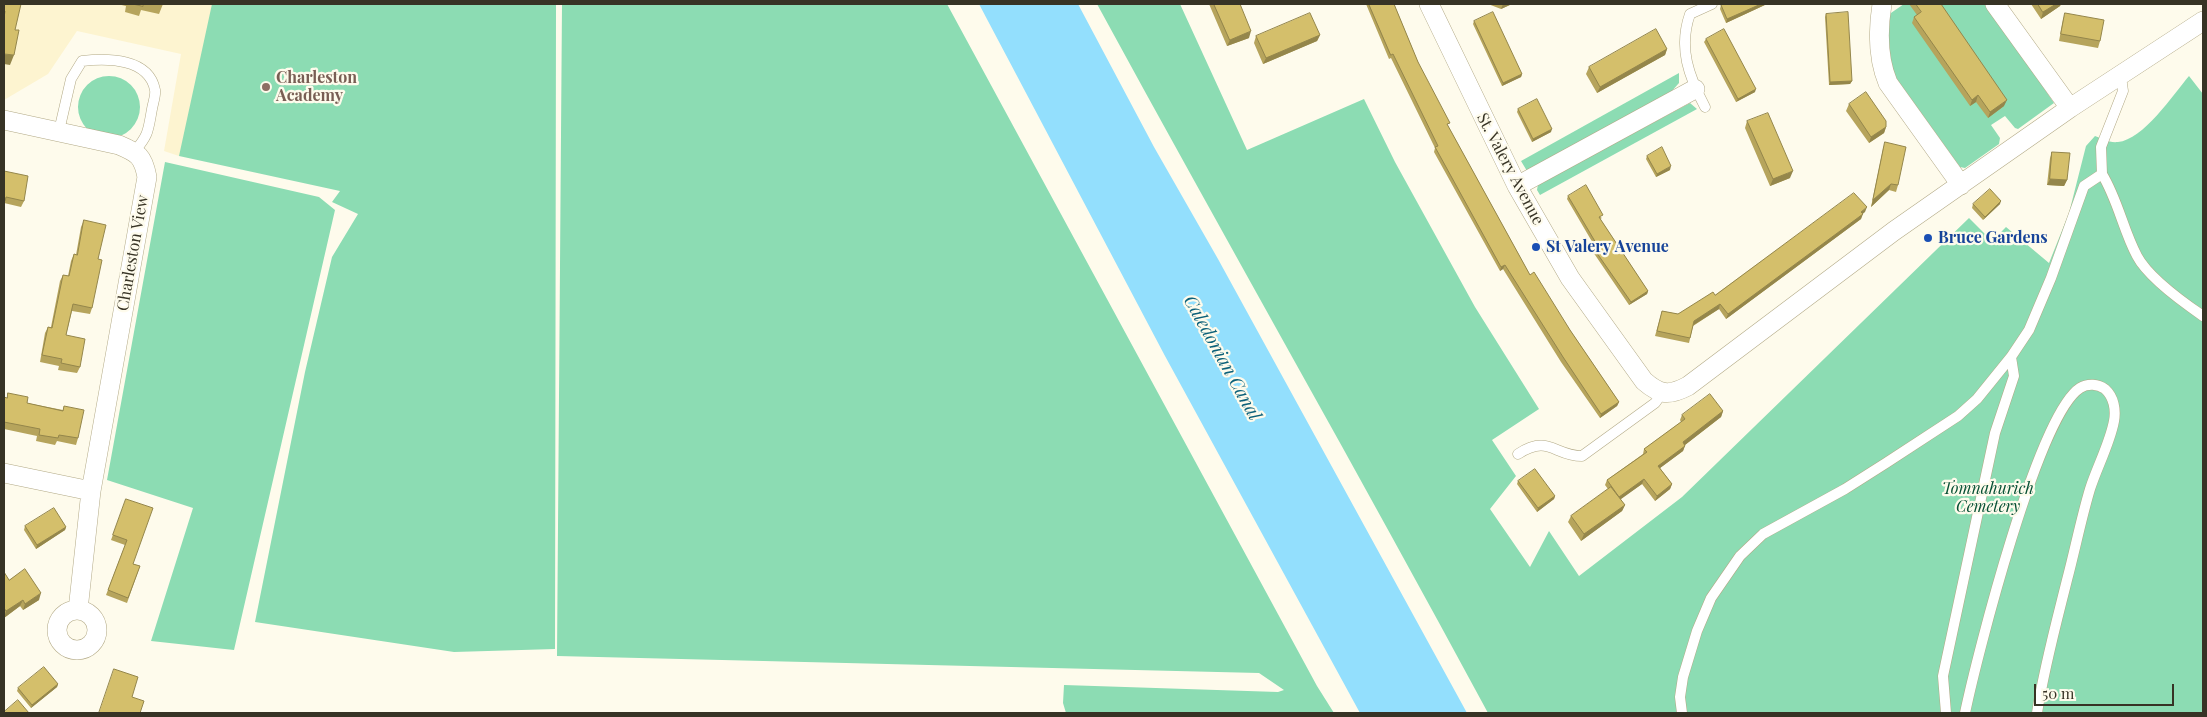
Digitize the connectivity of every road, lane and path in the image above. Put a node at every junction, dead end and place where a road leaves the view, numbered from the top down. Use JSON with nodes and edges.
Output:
{"nodes":[{"id":1,"x":1429,"y":4,"type":"edge"},
{"id":2,"x":1712,"y":4,"type":"edge"},
{"id":3,"x":1882,"y":4,"type":"edge"},
{"id":4,"x":1995,"y":4,"type":"edge"},
{"id":5,"x":2203,"y":21,"type":"edge"},
{"id":6,"x":2121,"y":77,"type":"junction"},
{"id":7,"x":1695,"y":89,"type":"junction"},
{"id":8,"x":1705,"y":107,"type":"dead end"},
{"id":9,"x":2070,"y":108,"type":"junction"},
{"id":10,"x":4,"y":120,"type":"edge"},
{"id":11,"x":59,"y":132,"type":"junction"},
{"id":12,"x":135,"y":151,"type":"junction"},
{"id":13,"x":2102,"y":174,"type":"junction"},
{"id":14,"x":1961,"y":185,"type":"junction"},
{"id":15,"x":1517,"y":186,"type":"junction"},
{"id":16,"x":2203,"y":316,"type":"edge"},
{"id":17,"x":2011,"y":357,"type":"junction"},
{"id":18,"x":1663,"y":392,"type":"junction"},
{"id":19,"x":1518,"y":454,"type":"dead end"},
{"id":20,"x":4,"y":473,"type":"edge"},
{"id":21,"x":91,"y":491,"type":"junction"},
{"id":22,"x":78,"y":610,"type":"dead end"},
{"id":23,"x":1682,"y":713,"type":"edge"},
{"id":24,"x":1946,"y":713,"type":"edge"},
{"id":25,"x":1965,"y":713,"type":"edge"},
{"id":26,"x":2037,"y":713,"type":"edge"}],
"edges":[{"from":1,"to":15,"type":"street","name":"St. Valery Avenue"},
{"from":2,"to":7,"type":"lane"},
{"from":3,"to":14,"type":"street"},
{"from":4,"to":9,"type":"street"},
{"from":5,"to":6,"type":"street"},
{"from":6,"to":9,"type":"street"},
{"from":6,"to":13,"type":"lane"},
{"from":7,"to":8,"type":"lane"},
{"from":7,"to":15,"type":"street"},
{"from":9,"to":14,"type":"street"},
{"from":10,"to":11,"type":"street"},
{"from":11,"to":12,"type":"street"},
{"from":11,"to":12,"type":"lane"},
{"from":12,"to":21,"type":"street","name":"Charleston View"},
{"from":13,"to":16,"type":"lane"},
{"from":13,"to":17,"type":"lane"},
{"from":14,"to":18,"type":"street"},
{"from":15,"to":18,"type":"street","name":"St. Valery Avenue"},
{"from":17,"to":23,"type":"lane"},
{"from":17,"to":24,"type":"lane"},
{"from":18,"to":19,"type":"lane"},
{"from":20,"to":21,"type":"street"},
{"from":21,"to":22,"type":"street","name":"Charleston View"},
{"from":25,"to":26,"type":"lane"}]}
